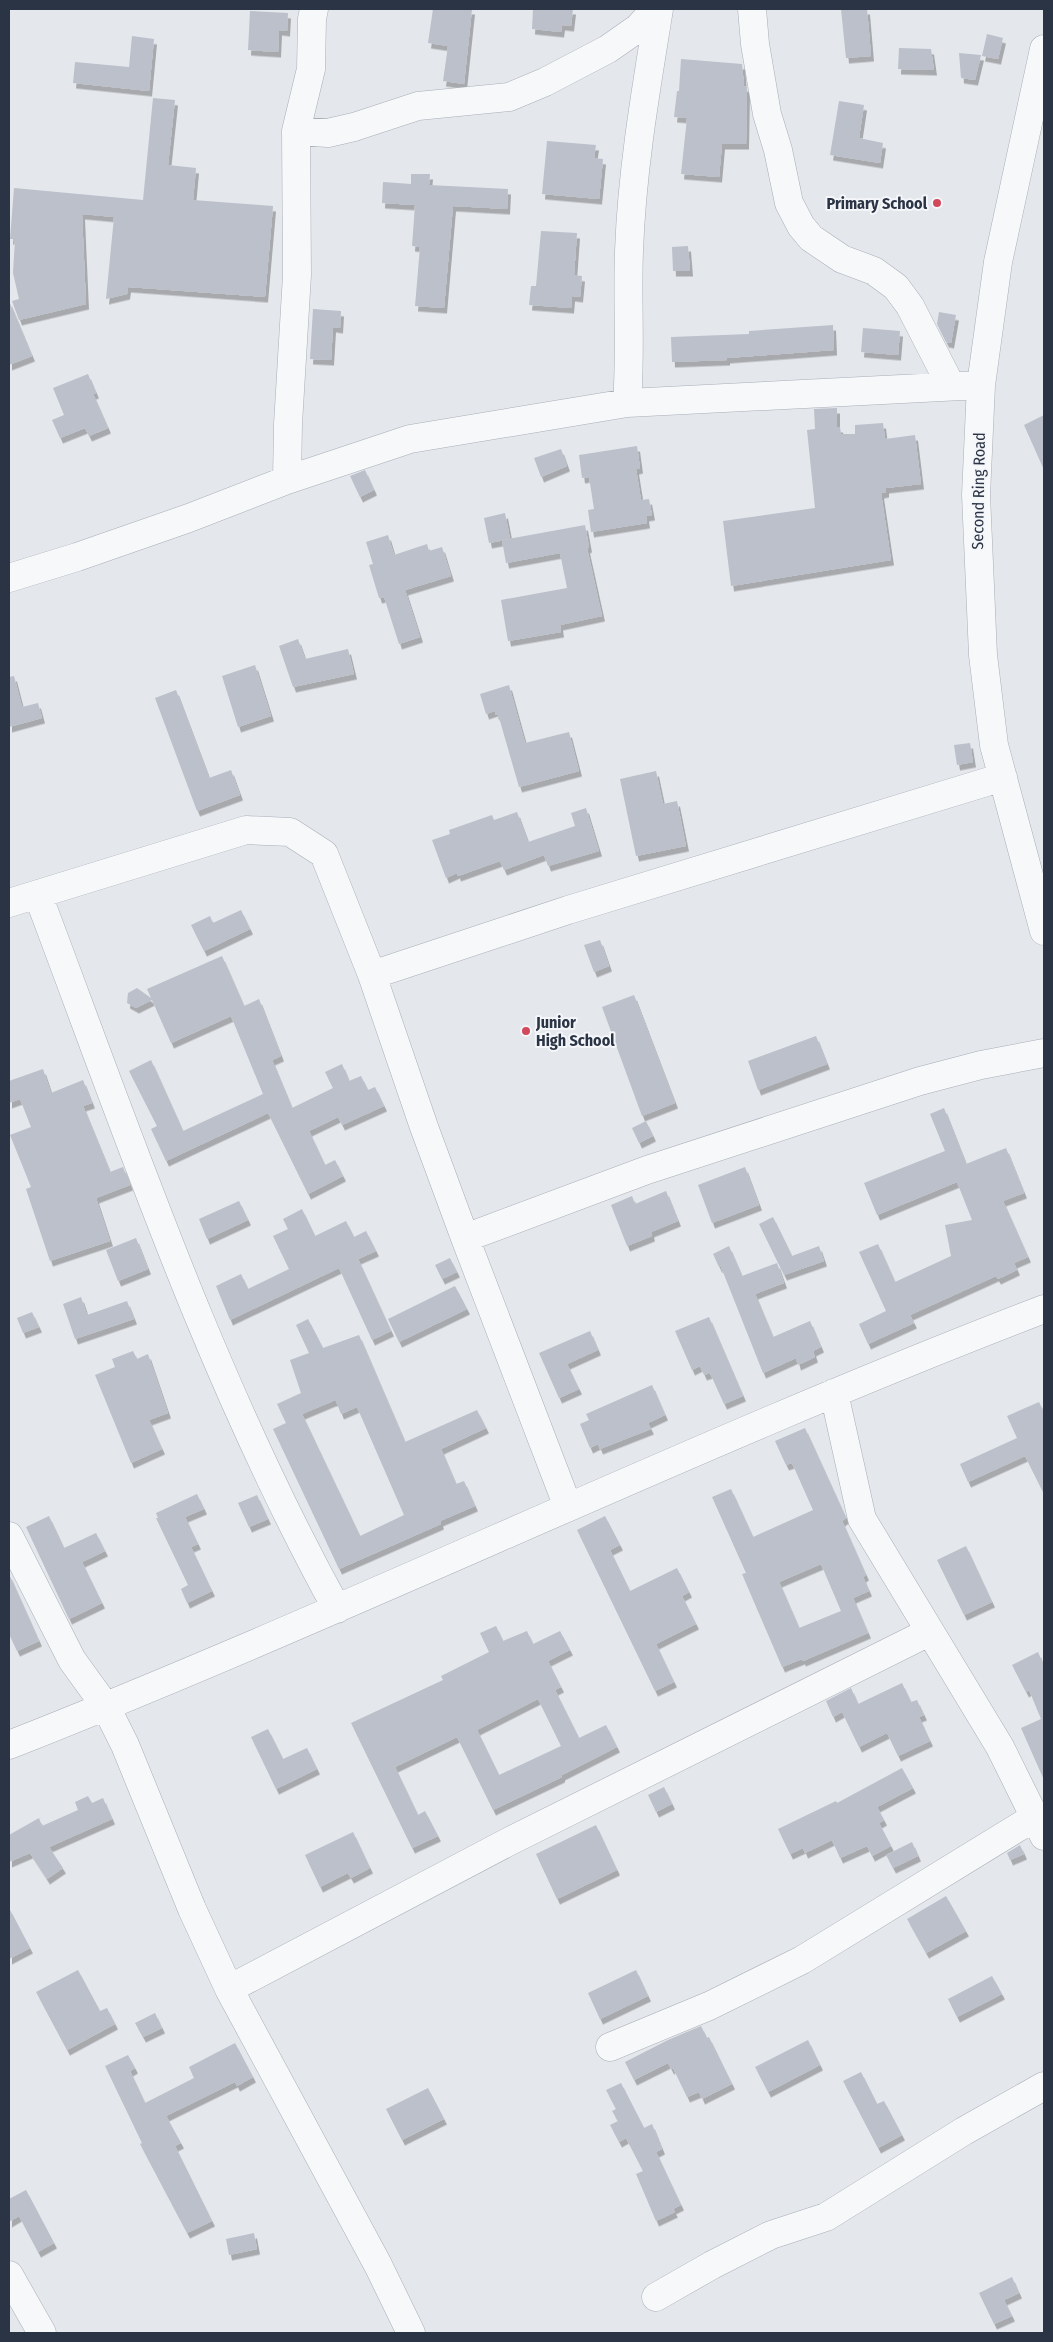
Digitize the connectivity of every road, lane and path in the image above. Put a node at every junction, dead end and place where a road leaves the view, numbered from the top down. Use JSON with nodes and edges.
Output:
{"nodes":[{"id":1,"x":314,"y":9,"type":"edge"},
{"id":2,"x":655,"y":9,"type":"edge"},
{"id":3,"x":659,"y":9,"type":"edge"},
{"id":4,"x":752,"y":9,"type":"edge"},
{"id":5,"x":1044,"y":49,"type":"edge"},
{"id":6,"x":296,"y":131,"type":"junction"},
{"id":7,"x":982,"y":385,"type":"junction"},
{"id":8,"x":951,"y":386,"type":"junction"},
{"id":9,"x":627,"y":403,"type":"junction"},
{"id":10,"x":287,"y":480,"type":"junction"},
{"id":11,"x":9,"y":578,"type":"edge"},
{"id":12,"x":1003,"y":777,"type":"junction"},
{"id":13,"x":1039,"y":887,"type":"edge"},
{"id":14,"x":38,"y":895,"type":"junction"},
{"id":15,"x":9,"y":903,"type":"edge"},
{"id":16,"x":1044,"y":931,"type":"edge"},
{"id":17,"x":372,"y":975,"type":"junction"},
{"id":18,"x":1044,"y":1053,"type":"edge"},
{"id":19,"x":465,"y":1238,"type":"junction"},
{"id":20,"x":1044,"y":1310,"type":"edge"},
{"id":21,"x":834,"y":1393,"type":"junction"},
{"id":22,"x":568,"y":1507,"type":"junction"},
{"id":23,"x":9,"y":1536,"type":"edge"},
{"id":24,"x":337,"y":1609,"type":"junction"},
{"id":25,"x":930,"y":1632,"type":"junction"},
{"id":26,"x":106,"y":1707,"type":"junction"},
{"id":27,"x":9,"y":1745,"type":"edge"},
{"id":28,"x":1040,"y":1827,"type":"edge"},
{"id":29,"x":229,"y":1989,"type":"junction"},
{"id":30,"x":610,"y":2047,"type":"dead end"},
{"id":31,"x":1044,"y":2086,"type":"edge"},
{"id":32,"x":9,"y":2275,"type":"edge"},
{"id":33,"x":656,"y":2297,"type":"dead end"},
{"id":34,"x":42,"y":2333,"type":"edge"},
{"id":35,"x":411,"y":2333,"type":"edge"}],
"edges":[{"from":1,"to":6,"type":"street"},
{"from":2,"to":6,"type":"street"},
{"from":3,"to":9,"type":"street"},
{"from":4,"to":8,"type":"street"},
{"from":5,"to":7,"type":"street","name":"Second Ring Road"},
{"from":6,"to":10,"type":"street"},
{"from":7,"to":8,"type":"street"},
{"from":7,"to":12,"type":"street","name":"Second Ring Road"},
{"from":8,"to":9,"type":"street"},
{"from":9,"to":10,"type":"street"},
{"from":10,"to":11,"type":"street"},
{"from":12,"to":13,"type":"street","name":"Second Ring Road"},
{"from":12,"to":17,"type":"street"},
{"from":13,"to":16,"type":"street","name":"Second Ring Road"},
{"from":14,"to":15,"type":"street"},
{"from":14,"to":17,"type":"street"},
{"from":14,"to":24,"type":"street"},
{"from":17,"to":19,"type":"street"},
{"from":18,"to":19,"type":"street"},
{"from":19,"to":22,"type":"street"},
{"from":20,"to":21,"type":"street"},
{"from":21,"to":22,"type":"street"},
{"from":21,"to":25,"type":"street"},
{"from":22,"to":24,"type":"street"},
{"from":23,"to":26,"type":"street"},
{"from":24,"to":26,"type":"street"},
{"from":25,"to":28,"type":"street"},
{"from":25,"to":29,"type":"street"},
{"from":26,"to":27,"type":"street"},
{"from":26,"to":29,"type":"street"},
{"from":28,"to":30,"type":"street"},
{"from":29,"to":35,"type":"street"},
{"from":31,"to":33,"type":"street"},
{"from":32,"to":34,"type":"street"}]}
